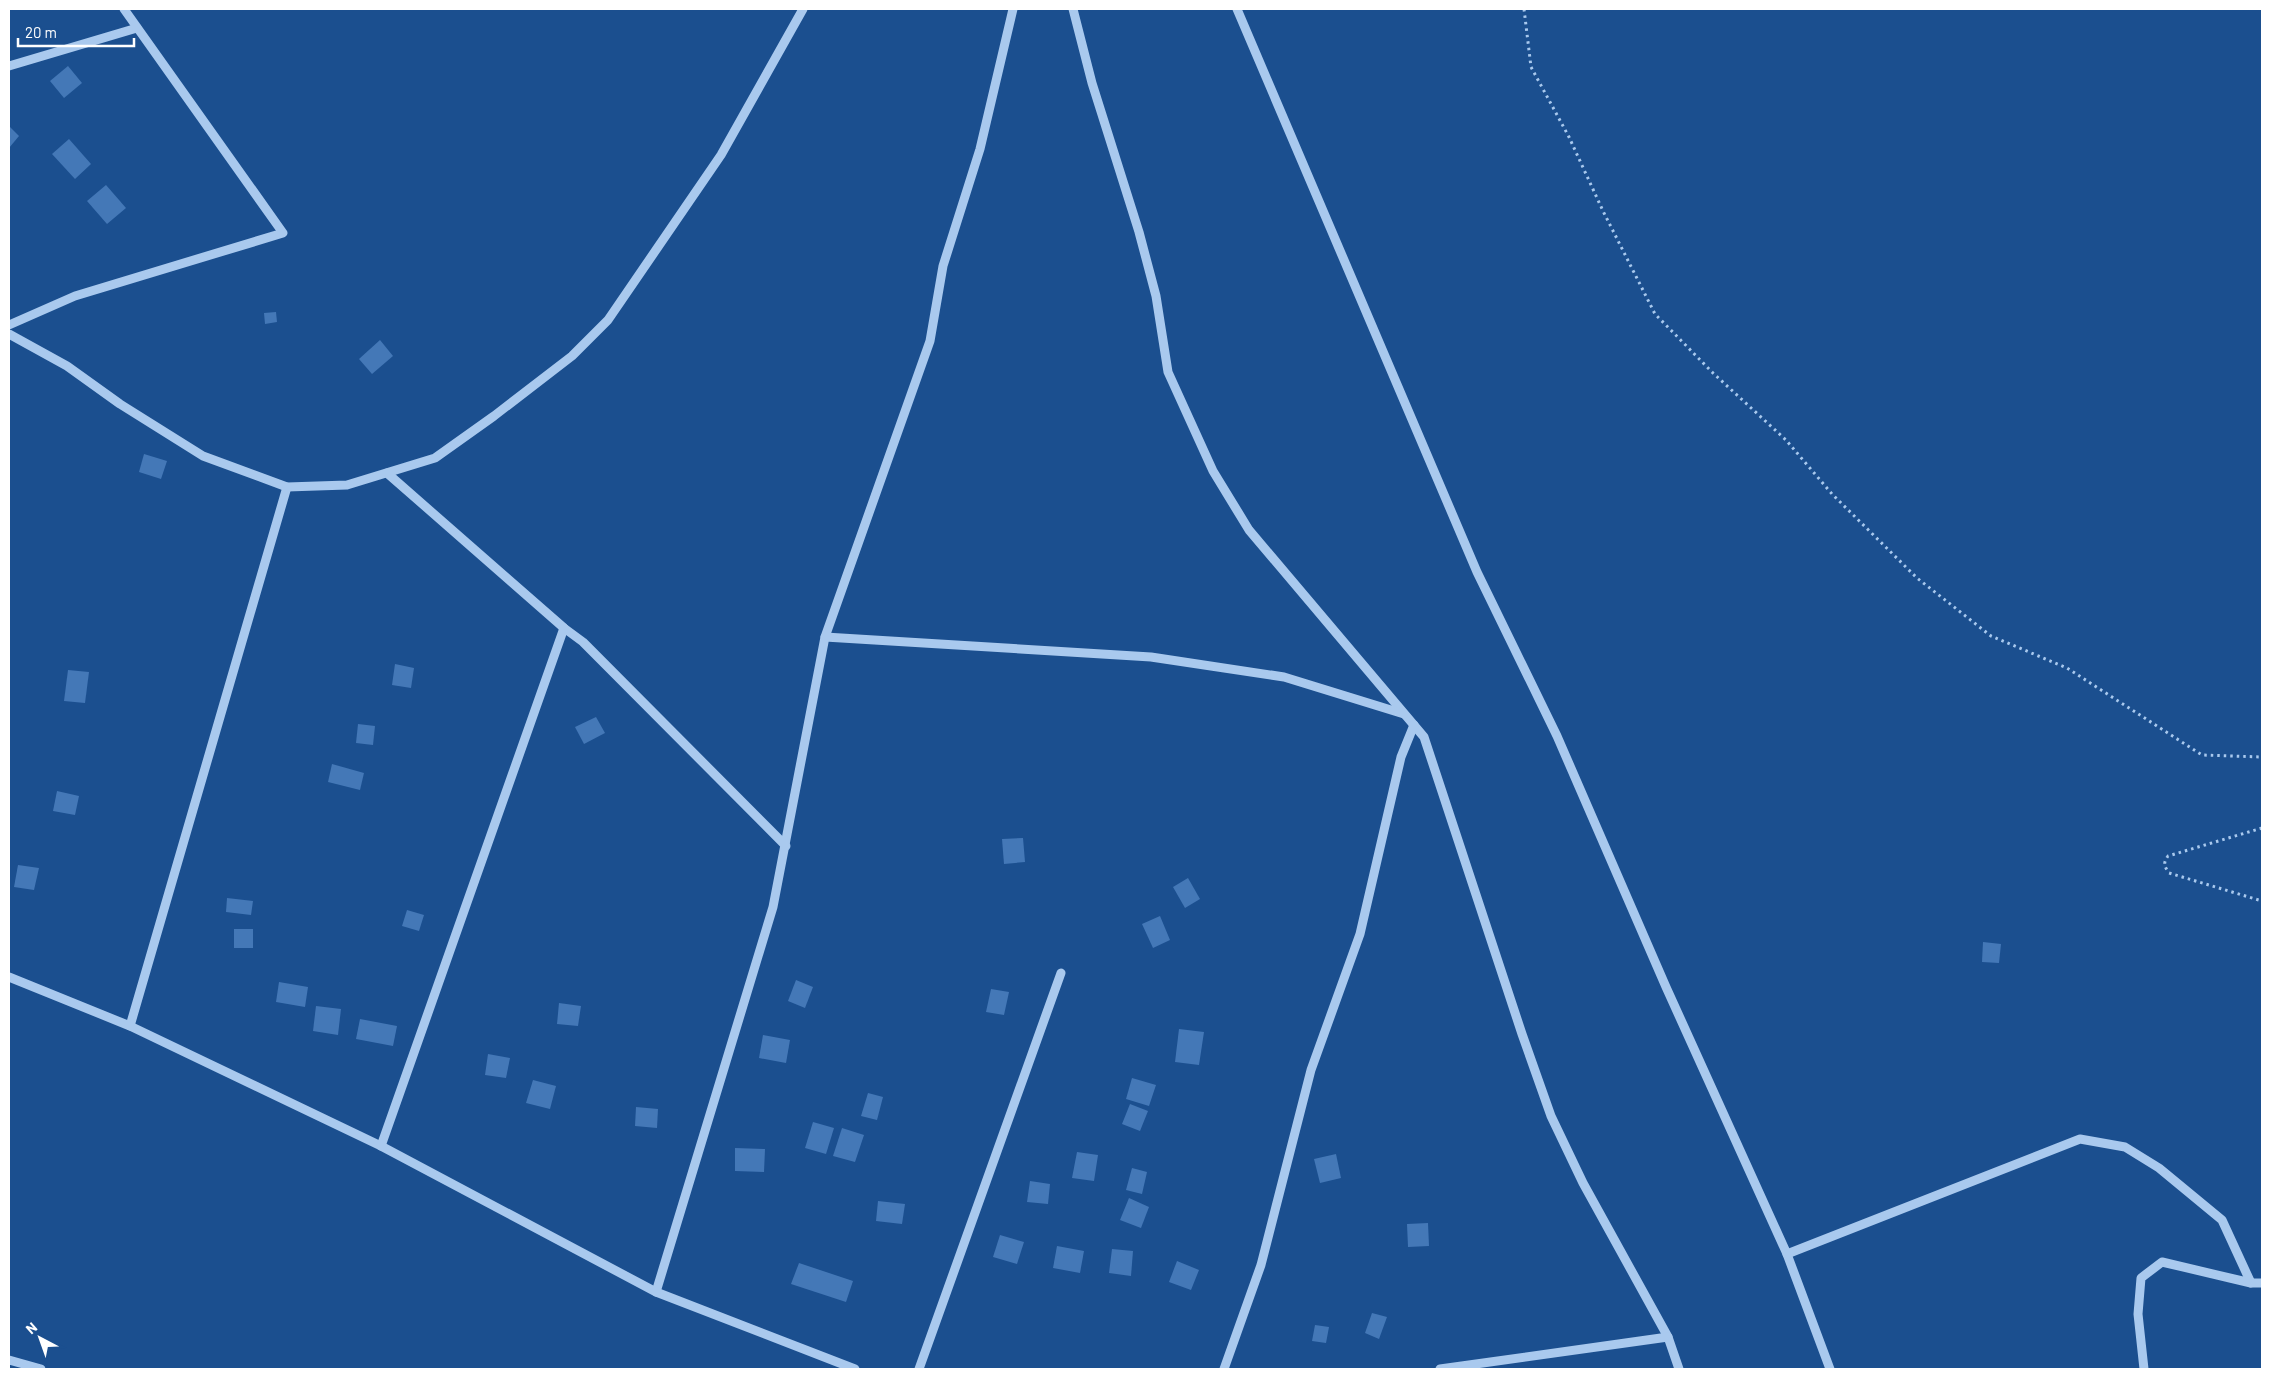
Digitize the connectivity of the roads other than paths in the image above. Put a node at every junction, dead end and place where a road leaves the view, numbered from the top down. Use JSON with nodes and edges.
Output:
{"nodes":[{"id":1,"x":124,"y":9,"type":"edge"},
{"id":2,"x":803,"y":9,"type":"edge"},
{"id":3,"x":1013,"y":9,"type":"edge"},
{"id":4,"x":1073,"y":9,"type":"edge"},
{"id":5,"x":1237,"y":9,"type":"edge"},
{"id":6,"x":137,"y":28,"type":"junction"},
{"id":7,"x":9,"y":66,"type":"edge"},
{"id":8,"x":9,"y":325,"type":"edge"},
{"id":9,"x":9,"y":334,"type":"edge"},
{"id":10,"x":387,"y":473,"type":"junction"},
{"id":11,"x":287,"y":487,"type":"junction"},
{"id":12,"x":564,"y":628,"type":"junction"},
{"id":13,"x":825,"y":637,"type":"junction"},
{"id":14,"x":1404,"y":714,"type":"junction"},
{"id":15,"x":1414,"y":725,"type":"junction"},
{"id":16,"x":786,"y":846,"type":"junction"},
{"id":17,"x":1061,"y":973,"type":"dead end"},
{"id":18,"x":9,"y":977,"type":"edge"},
{"id":19,"x":130,"y":1026,"type":"junction"},
{"id":20,"x":381,"y":1146,"type":"junction"},
{"id":21,"x":1787,"y":1254,"type":"junction"},
{"id":22,"x":2251,"y":1283,"type":"junction"},
{"id":23,"x":2262,"y":1283,"type":"edge"},
{"id":24,"x":656,"y":1292,"type":"junction"},
{"id":25,"x":1668,"y":1337,"type":"junction"},
{"id":26,"x":9,"y":1360,"type":"edge"},
{"id":27,"x":841,"y":1367,"type":"edge"},
{"id":28,"x":41,"y":1369,"type":"edge"},
{"id":29,"x":854,"y":1369,"type":"edge"},
{"id":30,"x":920,"y":1369,"type":"edge"},
{"id":31,"x":1224,"y":1369,"type":"edge"},
{"id":32,"x":1440,"y":1369,"type":"edge"},
{"id":33,"x":1679,"y":1369,"type":"edge"},
{"id":34,"x":1830,"y":1369,"type":"edge"},
{"id":35,"x":2144,"y":1369,"type":"edge"}],
"edges":[{"from":1,"to":6,"type":"street"},
{"from":2,"to":10,"type":"street"},
{"from":3,"to":13,"type":"street"},
{"from":4,"to":14,"type":"street"},
{"from":5,"to":21,"type":"street"},
{"from":6,"to":7,"type":"street"},
{"from":6,"to":8,"type":"street"},
{"from":9,"to":11,"type":"street"},
{"from":10,"to":11,"type":"street"},
{"from":10,"to":12,"type":"street"},
{"from":11,"to":19,"type":"street"},
{"from":12,"to":16,"type":"street"},
{"from":12,"to":20,"type":"street"},
{"from":13,"to":14,"type":"street"},
{"from":13,"to":16,"type":"street"},
{"from":14,"to":15,"type":"street"},
{"from":15,"to":25,"type":"street"},
{"from":15,"to":31,"type":"street"},
{"from":16,"to":24,"type":"street"},
{"from":17,"to":30,"type":"street"},
{"from":18,"to":19,"type":"street"},
{"from":19,"to":20,"type":"street"},
{"from":20,"to":24,"type":"street"},
{"from":21,"to":22,"type":"street"},
{"from":21,"to":34,"type":"street"},
{"from":22,"to":23,"type":"street"},
{"from":22,"to":35,"type":"street"},
{"from":24,"to":27,"type":"street"},
{"from":25,"to":32,"type":"street"},
{"from":25,"to":33,"type":"street"},
{"from":26,"to":28,"type":"street"},
{"from":27,"to":29,"type":"street"}]}
